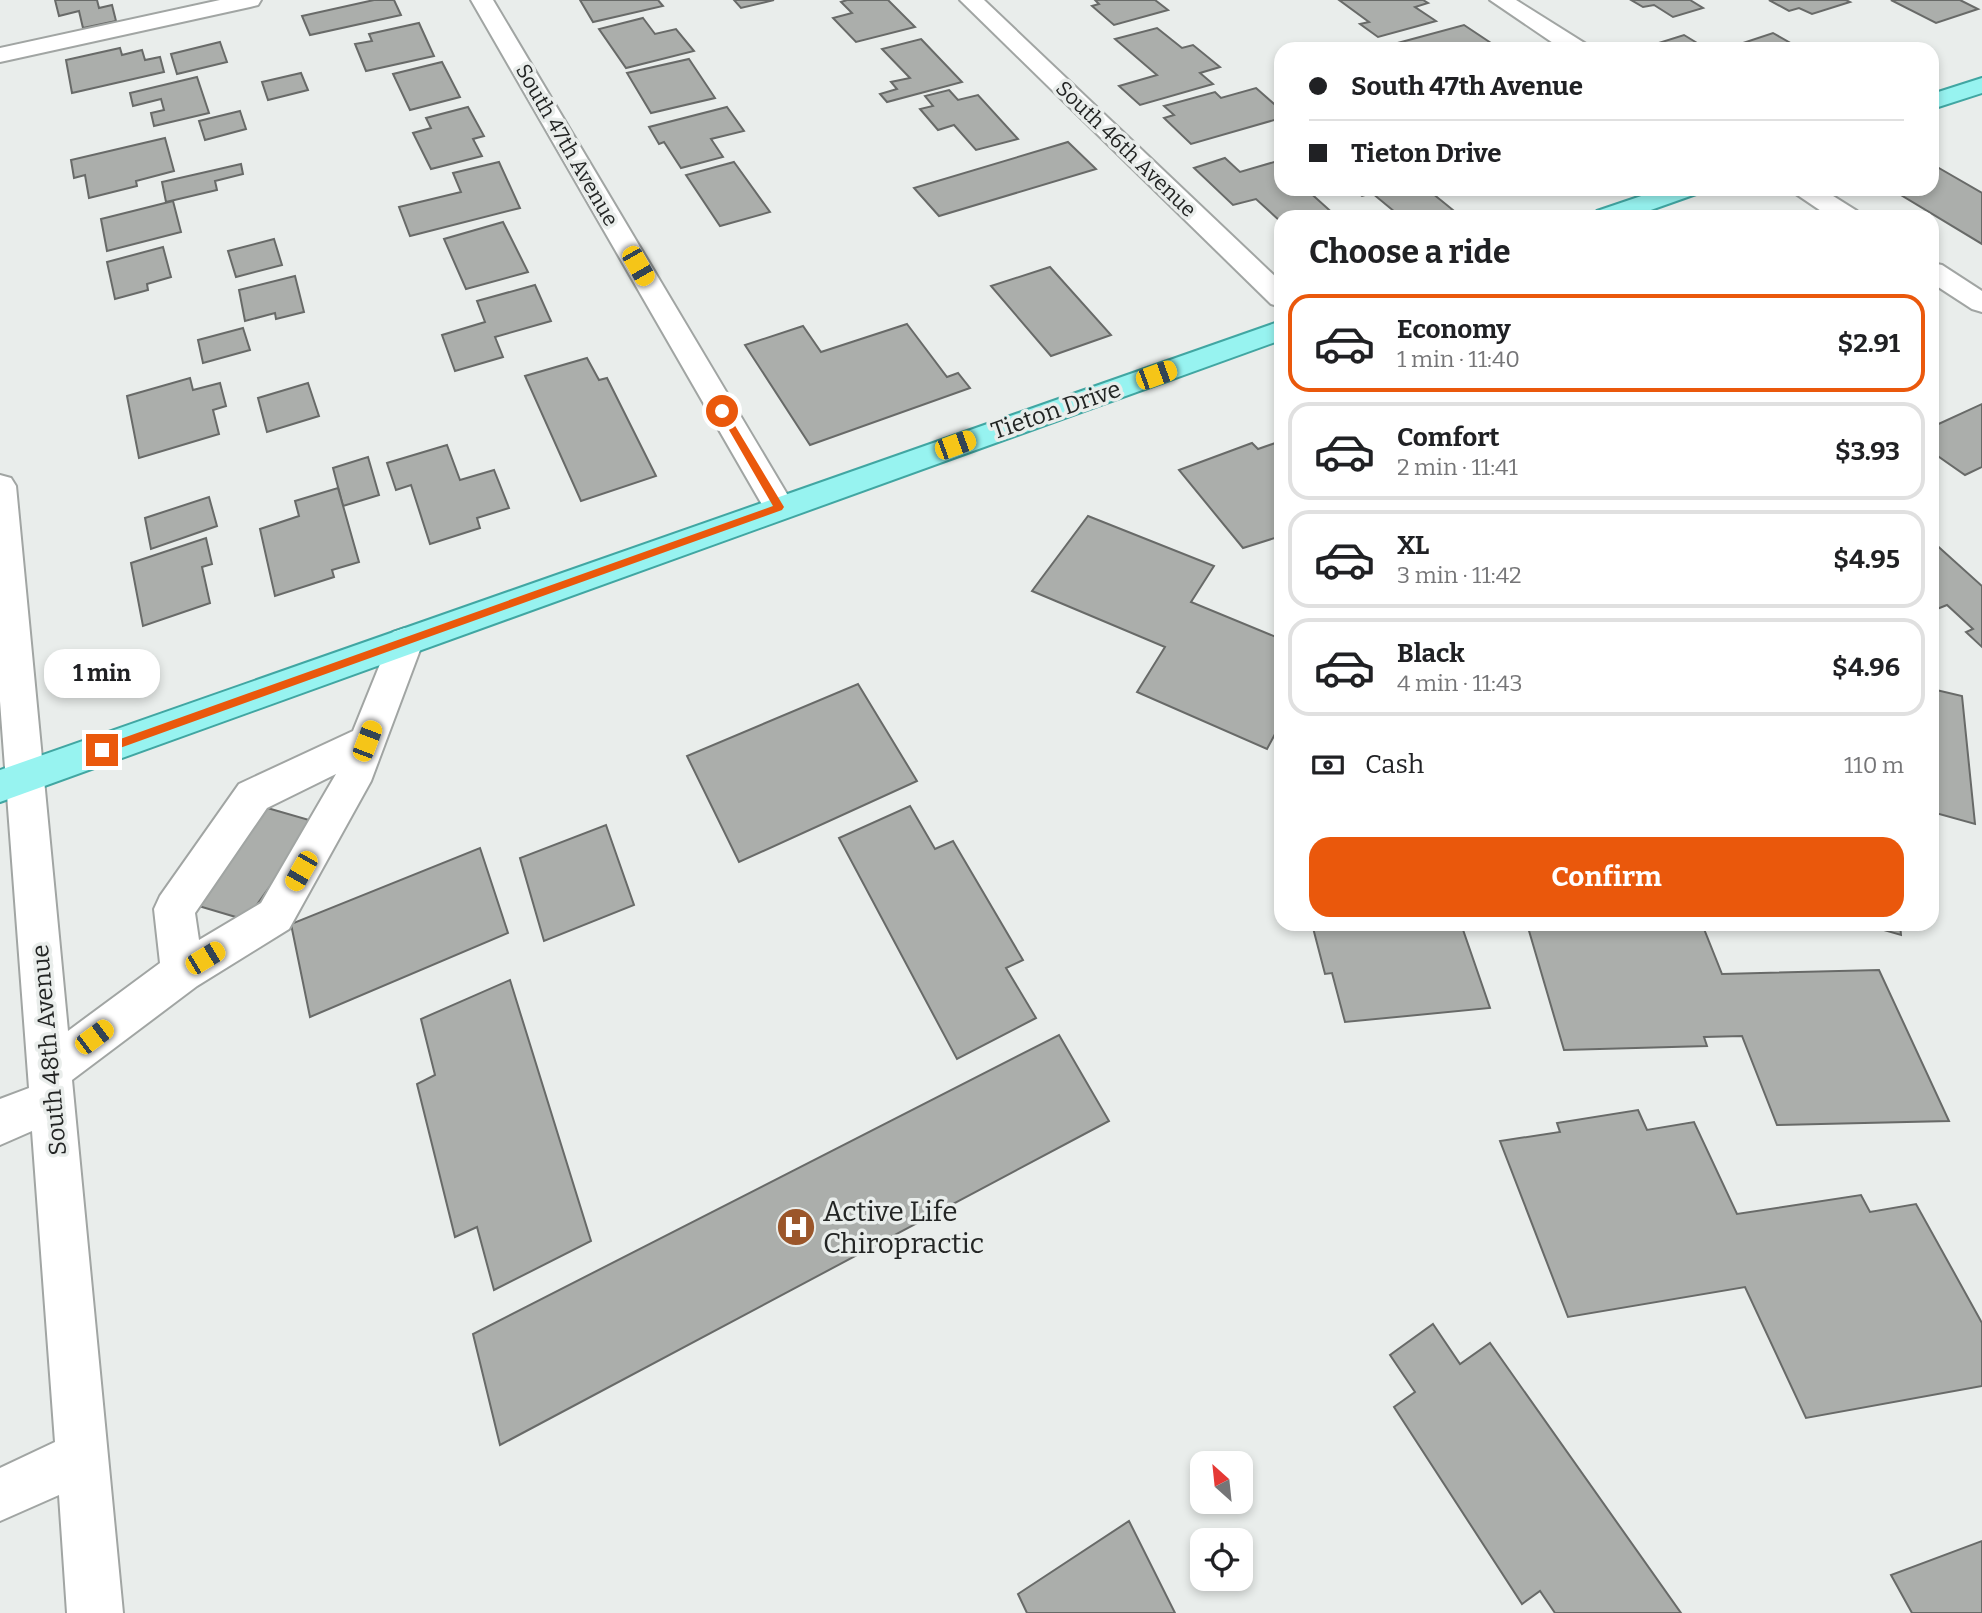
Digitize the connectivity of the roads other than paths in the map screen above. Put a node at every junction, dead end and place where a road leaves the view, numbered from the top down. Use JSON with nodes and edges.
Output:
{"nodes":[{"id":1,"x":250,"y":0,"type":"edge"},
{"id":2,"x":482,"y":0,"type":"edge"},
{"id":3,"x":971,"y":0,"type":"edge"},
{"id":4,"x":1501,"y":0,"type":"edge"},
{"id":5,"x":1567,"y":42,"type":"edge"},
{"id":6,"x":0,"y":55,"type":"edge"},
{"id":7,"x":1982,"y":85,"type":"edge"},
{"id":8,"x":1939,"y":100,"type":"edge"},
{"id":9,"x":1667,"y":196,"type":"edge"},
{"id":10,"x":1816,"y":196,"type":"edge"},
{"id":11,"x":1626,"y":210,"type":"edge"},
{"id":12,"x":1837,"y":210,"type":"edge"},
{"id":13,"x":1939,"y":275,"type":"edge"},
{"id":14,"x":1274,"y":291,"type":"edge"},
{"id":15,"x":1982,"y":303,"type":"edge"},
{"id":16,"x":1274,"y":332,"type":"edge"},
{"id":17,"x":0,"y":486,"type":"edge"},
{"id":18,"x":779,"y":507,"type":"junction"},
{"id":19,"x":405,"y":642,"type":"junction"},
{"id":20,"x":367,"y":741,"type":"junction"},
{"id":21,"x":13,"y":782,"type":"edge"},
{"id":22,"x":182,"y":972,"type":"junction"},
{"id":23,"x":52,"y":1085,"type":"junction"},
{"id":24,"x":0,"y":1122,"type":"edge"},
{"id":25,"x":83,"y":1456,"type":"junction"},
{"id":26,"x":0,"y":1495,"type":"edge"},
{"id":27,"x":95,"y":1613,"type":"edge"}],
"edges":[{"from":1,"to":6,"type":"street"},
{"from":2,"to":18,"type":"street","name":"South 47th Avenue"},
{"from":3,"to":14,"type":"street","name":"South 46th Avenue"},
{"from":4,"to":5,"type":"street"},
{"from":7,"to":8,"type":"main road"},
{"from":9,"to":11,"type":"main road"},
{"from":10,"to":12,"type":"street"},
{"from":13,"to":15,"type":"street"},
{"from":16,"to":18,"type":"main road","name":"Tieton Drive"},
{"from":17,"to":21,"type":"street","name":"South 48th Avenue"},
{"from":18,"to":19,"type":"main road","name":"Tieton Drive"},
{"from":19,"to":20,"type":"street"},
{"from":19,"to":21,"type":"main road","name":"Tieton Drive"},
{"from":20,"to":22,"type":"street"},
{"from":20,"to":22,"type":"street"},
{"from":21,"to":23,"type":"street","name":"South 48th Avenue"},
{"from":22,"to":23,"type":"street"},
{"from":23,"to":24,"type":"street"},
{"from":23,"to":25,"type":"street","name":"South 48th Avenue"},
{"from":25,"to":26,"type":"street"},
{"from":25,"to":27,"type":"street","name":"South 48th Avenue"}]}
